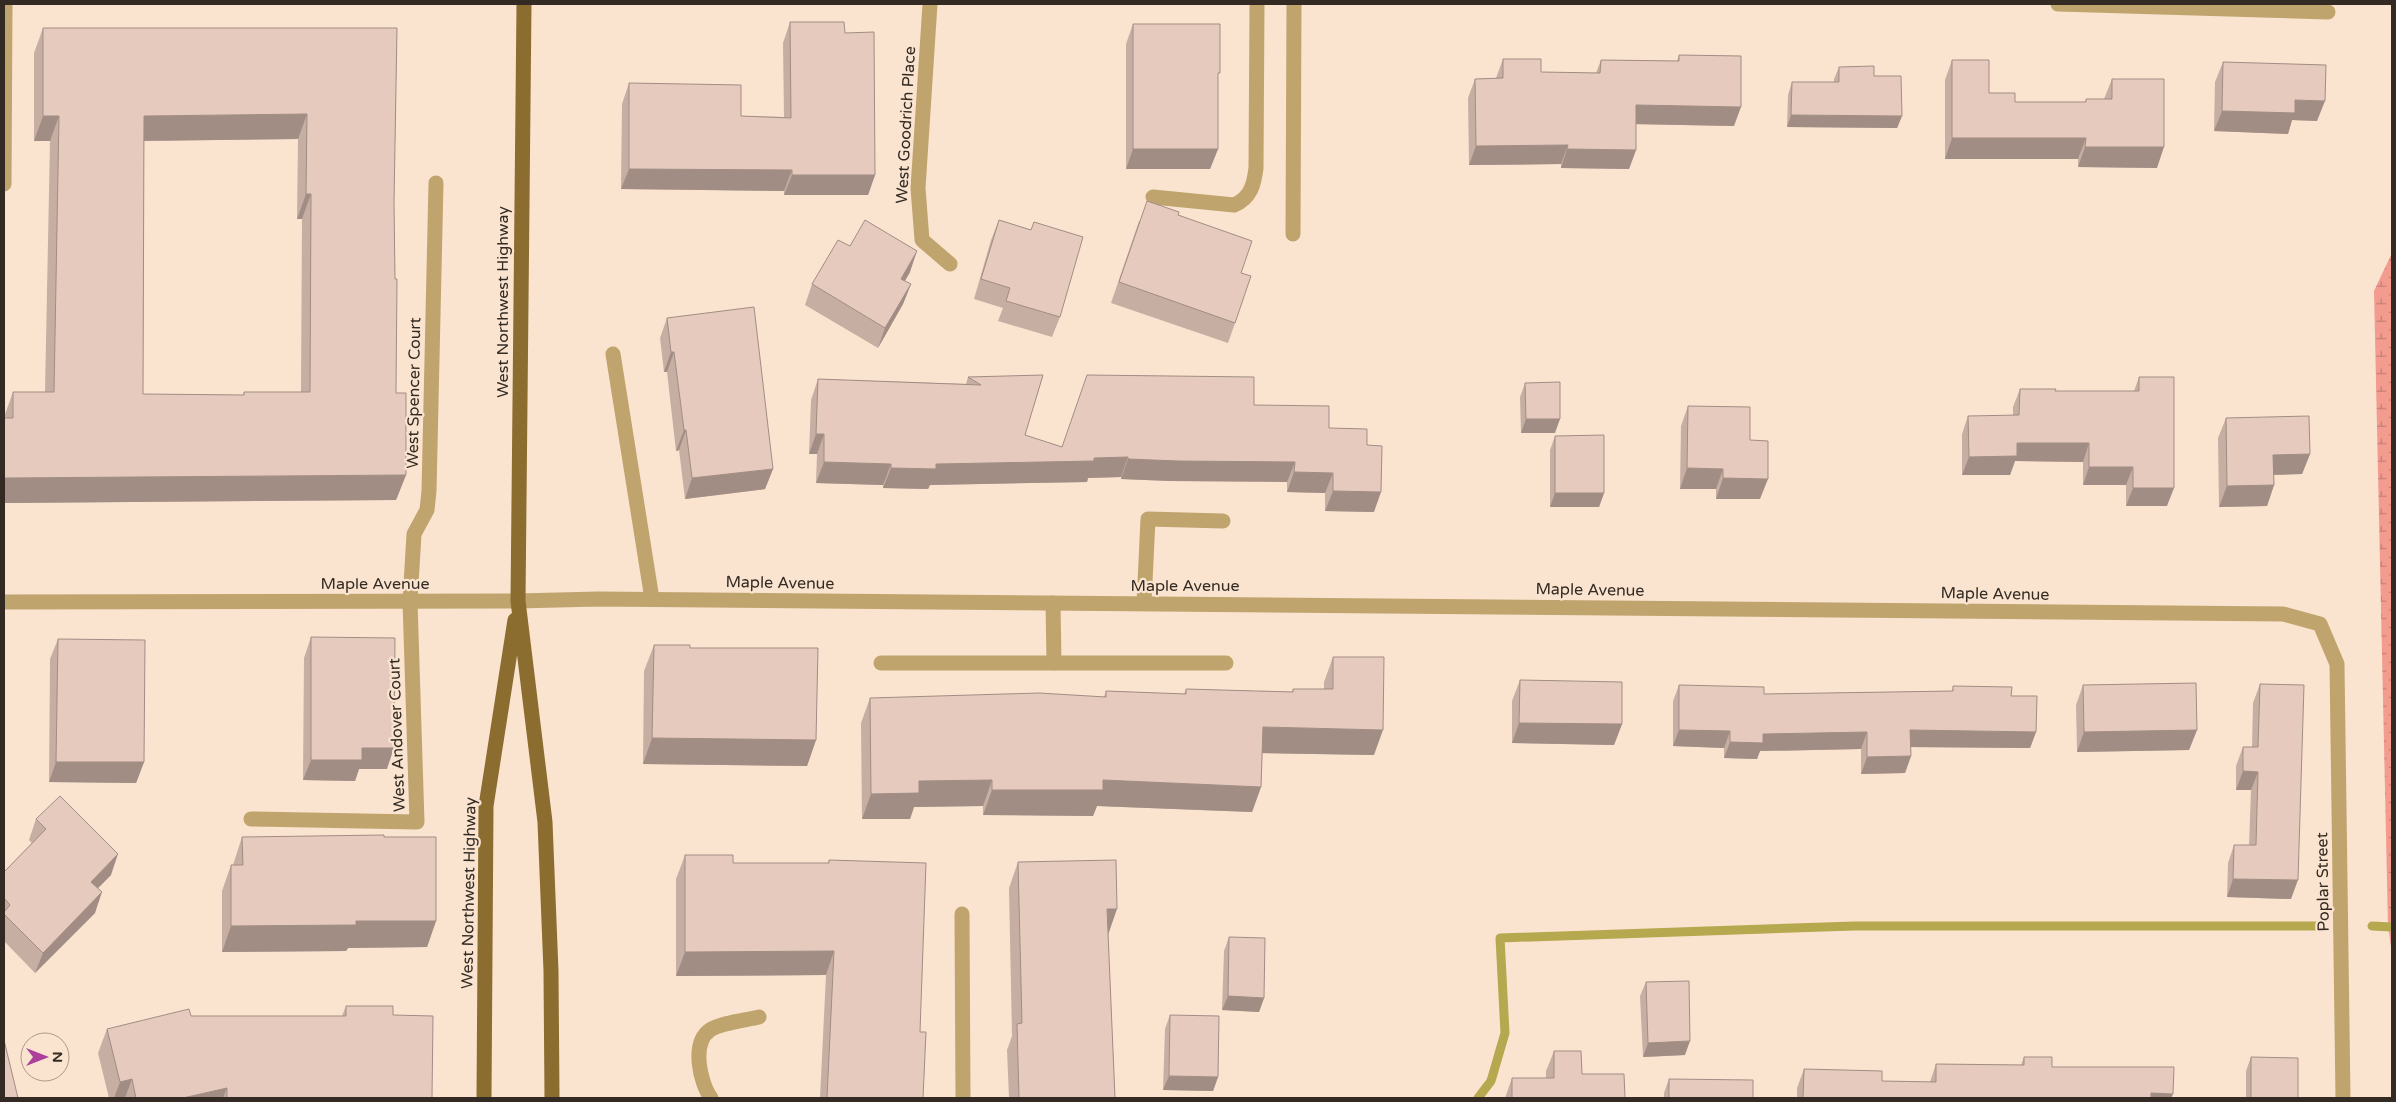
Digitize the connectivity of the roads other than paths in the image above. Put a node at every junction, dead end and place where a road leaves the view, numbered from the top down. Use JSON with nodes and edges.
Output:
{"nodes":[{"id":1,"x":5,"y":4,"type":"edge"},
{"id":2,"x":524,"y":4,"type":"edge"},
{"id":3,"x":930,"y":4,"type":"edge"},
{"id":4,"x":1257,"y":4,"type":"edge"},
{"id":5,"x":1294,"y":4,"type":"edge"},
{"id":6,"x":2058,"y":4,"type":"edge"},
{"id":7,"x":2328,"y":12,"type":"dead end"},
{"id":8,"x":436,"y":183,"type":"dead end"},
{"id":9,"x":4,"y":184,"type":"edge"},
{"id":10,"x":1153,"y":197,"type":"dead end"},
{"id":11,"x":1293,"y":234,"type":"dead end"},
{"id":12,"x":950,"y":264,"type":"dead end"},
{"id":13,"x":613,"y":354,"type":"dead end"},
{"id":14,"x":1223,"y":521,"type":"dead end"},
{"id":15,"x":652,"y":599,"type":"junction"},
{"id":16,"x":410,"y":601,"type":"junction"},
{"id":17,"x":518,"y":601,"type":"junction"},
{"id":18,"x":4,"y":602,"type":"edge"},
{"id":19,"x":1053,"y":603,"type":"junction"},
{"id":20,"x":1144,"y":604,"type":"junction"},
{"id":21,"x":881,"y":663,"type":"dead end"},
{"id":22,"x":1054,"y":663,"type":"junction"},
{"id":23,"x":1226,"y":663,"type":"dead end"},
{"id":24,"x":2337,"y":664,"type":"joint"},
{"id":25,"x":251,"y":819,"type":"dead end"},
{"id":26,"x":962,"y":914,"type":"dead end"},
{"id":27,"x":759,"y":1017,"type":"dead end"},
{"id":28,"x":484,"y":1098,"type":"edge"},
{"id":29,"x":552,"y":1098,"type":"edge"},
{"id":30,"x":711,"y":1098,"type":"edge"},
{"id":31,"x":963,"y":1098,"type":"edge"},
{"id":32,"x":2344,"y":1098,"type":"edge"}],
"edges":[{"from":1,"to":9,"type":"street"},
{"from":2,"to":17,"type":"main road","name":"West Northwest Highway"},
{"from":3,"to":12,"type":"street","name":"West Goodrich Place"},
{"from":4,"to":10,"type":"street"},
{"from":5,"to":11,"type":"street"},
{"from":6,"to":7,"type":"street"},
{"from":8,"to":16,"type":"street","name":"West Spencer Court"},
{"from":13,"to":15,"type":"street"},
{"from":14,"to":20,"type":"street"},
{"from":15,"to":17,"type":"street","name":"Maple Avenue"},
{"from":15,"to":19,"type":"street","name":"Maple Avenue"},
{"from":16,"to":17,"type":"street","name":"Maple Avenue"},
{"from":16,"to":18,"type":"street","name":"Maple Avenue"},
{"from":16,"to":25,"type":"street","name":"West Andover Court"},
{"from":17,"to":28,"type":"main road","name":"West Northwest Highway"},
{"from":17,"to":29,"type":"main road","name":"West Northwest Highway"},
{"from":19,"to":20,"type":"street","name":"Maple Avenue"},
{"from":19,"to":22,"type":"street"},
{"from":20,"to":24,"type":"street","name":"Maple Avenue"},
{"from":21,"to":22,"type":"street"},
{"from":22,"to":23,"type":"street"},
{"from":24,"to":32,"type":"street","name":"Poplar Street"},
{"from":26,"to":31,"type":"street"},
{"from":27,"to":30,"type":"street"}]}
